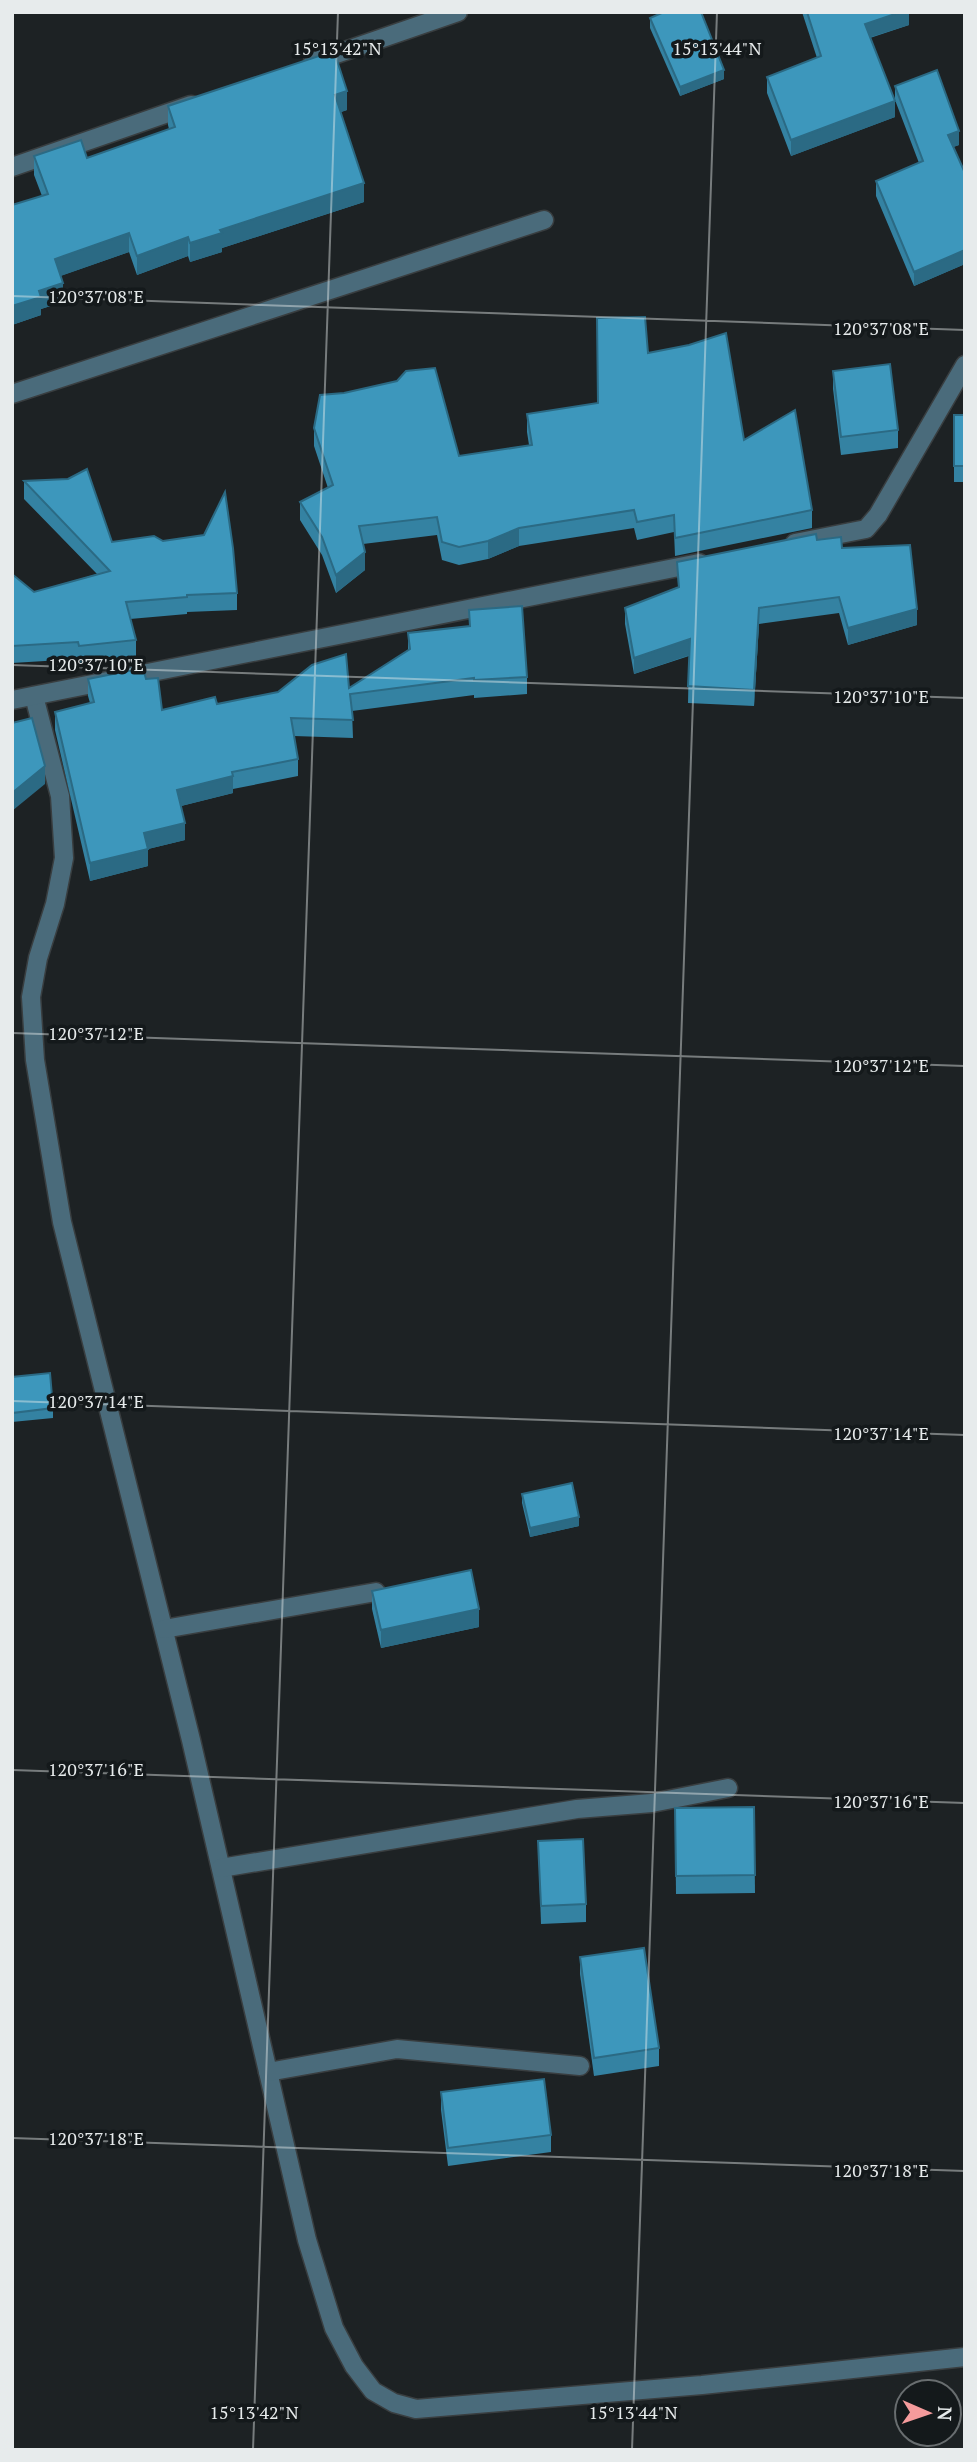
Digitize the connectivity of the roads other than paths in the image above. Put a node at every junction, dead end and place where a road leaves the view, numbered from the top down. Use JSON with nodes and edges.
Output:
{"nodes":[{"id":1,"x":458,"y":12,"type":"edge"},
{"id":2,"x":301,"y":67,"type":"edge"},
{"id":3,"x":209,"y":99,"type":"edge"},
{"id":4,"x":12,"y":167,"type":"edge"},
{"id":5,"x":544,"y":220,"type":"dead end"},
{"id":6,"x":965,"y":365,"type":"edge"},
{"id":7,"x":12,"y":394,"type":"edge"},
{"id":8,"x":771,"y":548,"type":"edge"},
{"id":9,"x":717,"y":559,"type":"edge"},
{"id":10,"x":34,"y":696,"type":"junction"},
{"id":11,"x":12,"y":700,"type":"edge"},
{"id":12,"x":376,"y":1592,"type":"edge"},
{"id":13,"x":164,"y":1629,"type":"junction"},
{"id":14,"x":728,"y":1788,"type":"dead end"},
{"id":15,"x":221,"y":1868,"type":"junction"},
{"id":16,"x":579,"y":2066,"type":"dead end"},
{"id":17,"x":268,"y":2072,"type":"junction"},
{"id":18,"x":965,"y":2357,"type":"edge"}],
"edges":[{"from":1,"to":2,"type":"street"},
{"from":3,"to":4,"type":"street"},
{"from":5,"to":7,"type":"street"},
{"from":6,"to":8,"type":"street"},
{"from":9,"to":10,"type":"street"},
{"from":10,"to":11,"type":"street"},
{"from":10,"to":13,"type":"street"},
{"from":12,"to":13,"type":"street"},
{"from":13,"to":15,"type":"street"},
{"from":14,"to":15,"type":"street"},
{"from":15,"to":17,"type":"street"},
{"from":16,"to":17,"type":"street"},
{"from":17,"to":18,"type":"street"}]}
